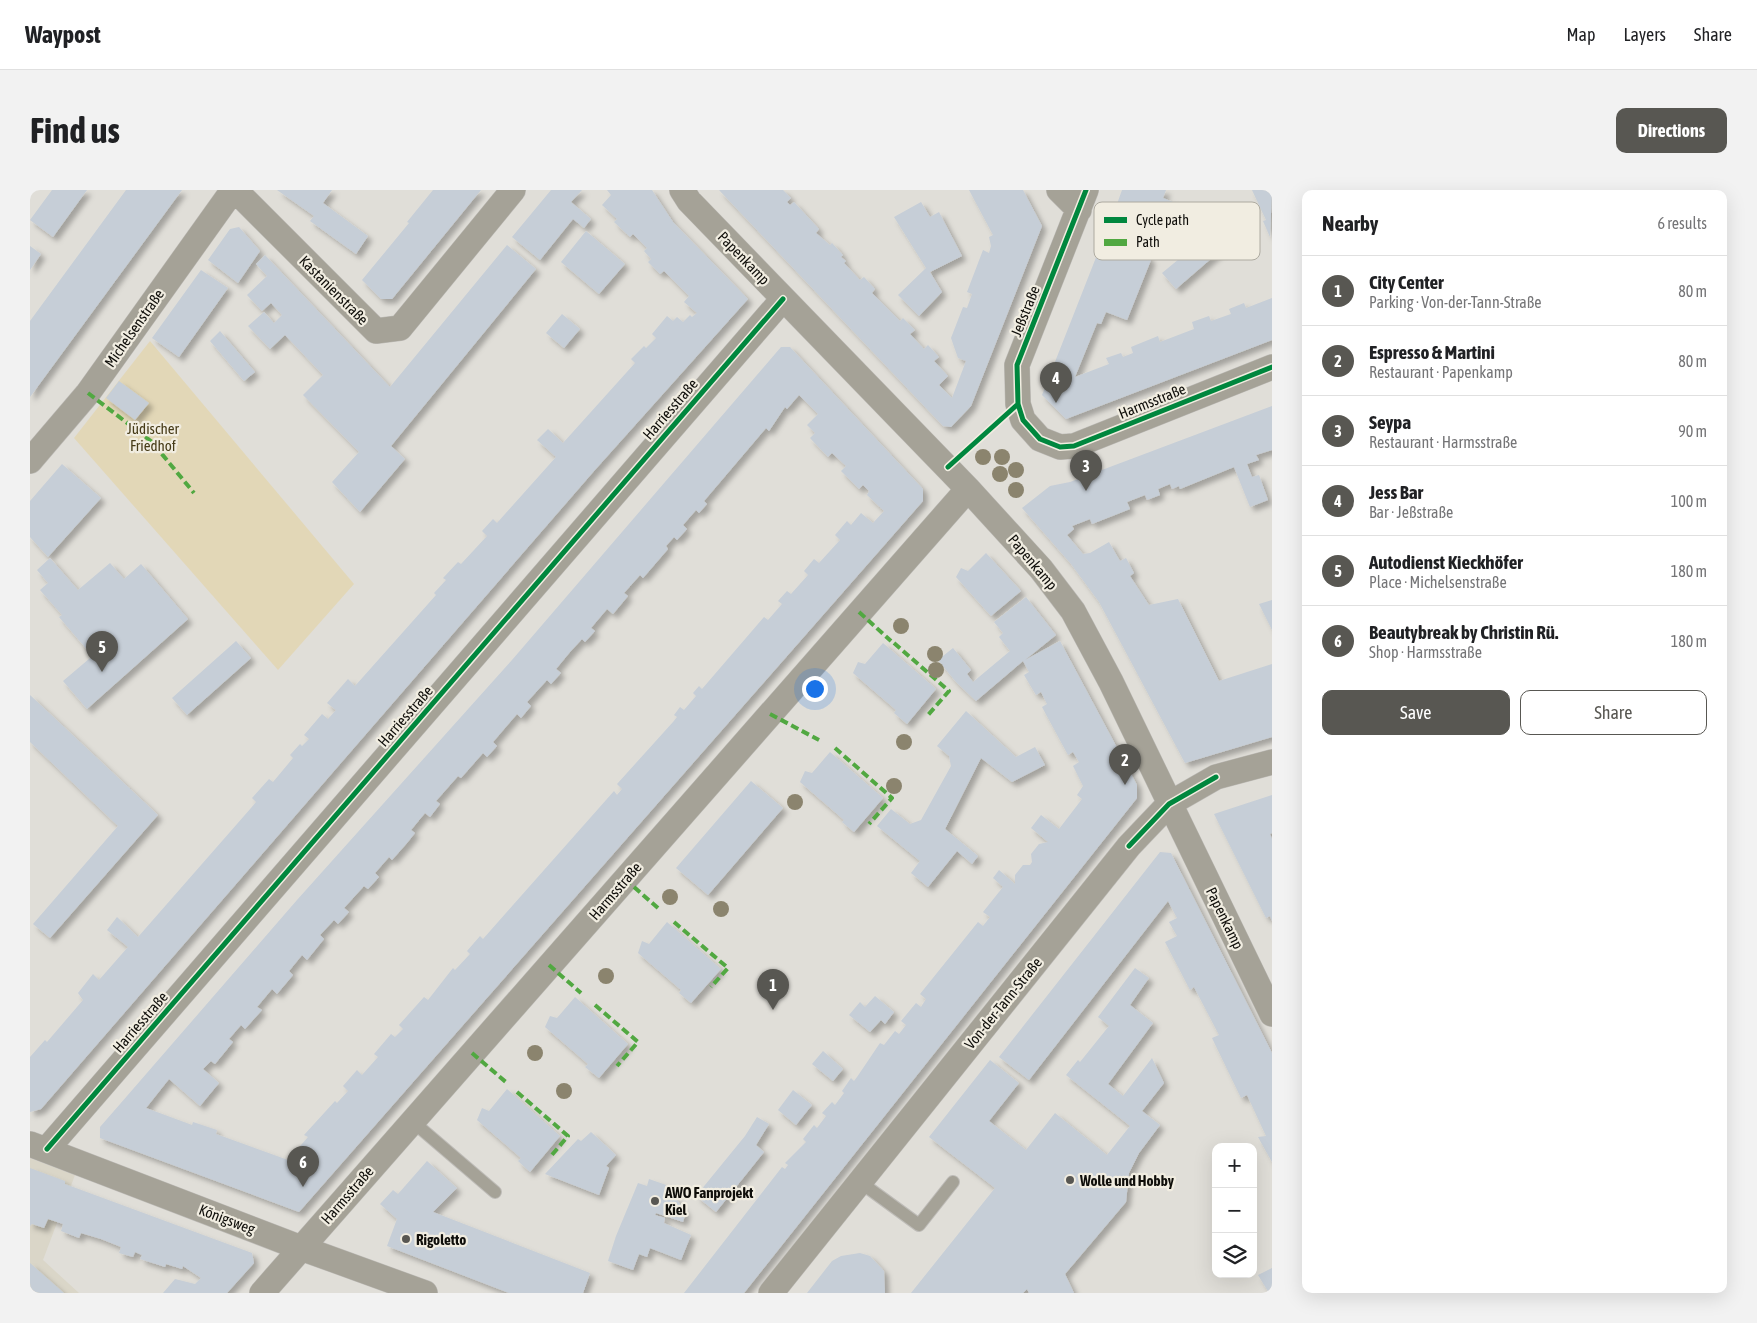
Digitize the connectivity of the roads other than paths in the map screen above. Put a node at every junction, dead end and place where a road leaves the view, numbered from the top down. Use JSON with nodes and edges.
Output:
{"nodes":[{"id":1,"x":234,"y":190,"type":"edge"},
{"id":2,"x":513,"y":190,"type":"edge"},
{"id":3,"x":682,"y":190,"type":"edge"},
{"id":4,"x":1059,"y":190,"type":"edge"},
{"id":5,"x":1083,"y":200,"type":"edge"},
{"id":6,"x":783,"y":299,"type":"junction"},
{"id":7,"x":1272,"y":367,"type":"edge"},
{"id":8,"x":1040,"y":439,"type":"joint"},
{"id":9,"x":30,"y":462,"type":"edge"},
{"id":10,"x":968,"y":489,"type":"junction"},
{"id":11,"x":1272,"y":762,"type":"edge"},
{"id":12,"x":1169,"y":804,"type":"junction"},
{"id":13,"x":1272,"y":1014,"type":"edge"},
{"id":14,"x":412,"y":1121,"type":"junction"},
{"id":15,"x":38,"y":1146,"type":"edge"},
{"id":16,"x":860,"y":1182,"type":"junction"},
{"id":17,"x":954,"y":1182,"type":"dead end"},
{"id":18,"x":495,"y":1192,"type":"dead end"},
{"id":19,"x":301,"y":1248,"type":"junction"},
{"id":20,"x":262,"y":1293,"type":"edge"},
{"id":21,"x":425,"y":1293,"type":"edge"},
{"id":22,"x":771,"y":1293,"type":"edge"}],
"edges":[{"from":1,"to":2,"type":"street","name":"Kastanienstraße"},
{"from":1,"to":9,"type":"street","name":"Michelsenstraße"},
{"from":3,"to":6,"type":"street","name":"Papenkamp"},
{"from":4,"to":5,"type":"street"},
{"from":5,"to":8,"type":"street","name":"Jeßstraße"},
{"from":6,"to":10,"type":"street","name":"Papenkamp"},
{"from":6,"to":15,"type":"street","name":"Harriesstraße"},
{"from":7,"to":8,"type":"street","name":"Harmsstraße"},
{"from":10,"to":12,"type":"street","name":"Papenkamp"},
{"from":10,"to":14,"type":"street","name":"Harmsstraße"},
{"from":11,"to":12,"type":"street","name":"Von-der-Tann-Straße"},
{"from":12,"to":13,"type":"street","name":"Papenkamp"},
{"from":12,"to":16,"type":"street","name":"Von-der-Tann-Straße"},
{"from":14,"to":18,"type":"lane"},
{"from":14,"to":19,"type":"street","name":"Harmsstraße"},
{"from":15,"to":19,"type":"street","name":"Königsweg"},
{"from":16,"to":17,"type":"lane"},
{"from":16,"to":22,"type":"street","name":"Von-der-Tann-Straße"},
{"from":19,"to":20,"type":"street","name":"Harmsstraße"},
{"from":19,"to":21,"type":"street","name":"Königsweg"}]}
